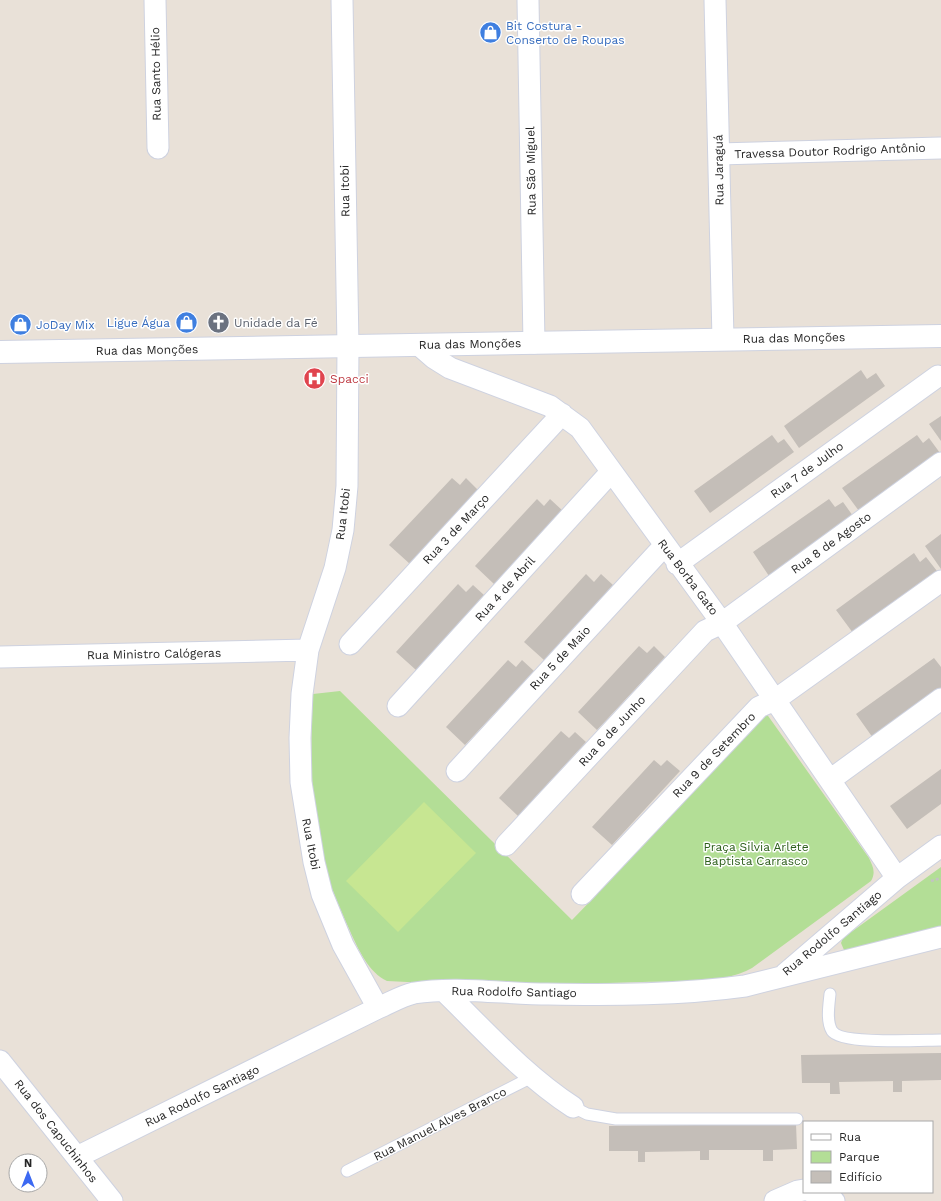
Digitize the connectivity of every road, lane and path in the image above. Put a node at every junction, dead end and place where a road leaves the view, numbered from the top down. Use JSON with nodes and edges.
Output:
{"nodes":[{"id":1,"x":155,"y":0,"type":"edge"},
{"id":2,"x":342,"y":0,"type":"edge"},
{"id":3,"x":528,"y":0,"type":"edge"},
{"id":4,"x":715,"y":0,"type":"edge"},
{"id":5,"x":158,"y":148,"type":"dead end"},
{"id":6,"x":941,"y":148,"type":"edge"},
{"id":7,"x":719,"y":154,"type":"junction"},
{"id":8,"x":941,"y":336,"type":"edge"},
{"id":9,"x":723,"y":339,"type":"junction"},
{"id":10,"x":534,"y":343,"type":"junction"},
{"id":11,"x":419,"y":345,"type":"junction"},
{"id":12,"x":348,"y":346,"type":"junction"},
{"id":13,"x":0,"y":352,"type":"edge"},
{"id":14,"x":938,"y":376,"type":"dead end"},
{"id":15,"x":562,"y":414,"type":"junction"},
{"id":16,"x":941,"y":463,"type":"edge"},
{"id":17,"x":611,"y":472,"type":"junction"},
{"id":18,"x":664,"y":546,"type":"junction"},
{"id":19,"x":677,"y":564,"type":"junction"},
{"id":20,"x":941,"y":581,"type":"edge"},
{"id":21,"x":722,"y":623,"type":"junction"},
{"id":22,"x":350,"y":644,"type":"dead end"},
{"id":23,"x":308,"y":650,"type":"junction"},
{"id":24,"x":0,"y":657,"type":"edge"},
{"id":25,"x":941,"y":699,"type":"edge"},
{"id":26,"x":775,"y":700,"type":"junction"},
{"id":27,"x":398,"y":706,"type":"dead end"},
{"id":28,"x":457,"y":771,"type":"dead end"},
{"id":29,"x":830,"y":780,"type":"junction"},
{"id":30,"x":506,"y":845,"type":"dead end"},
{"id":31,"x":941,"y":846,"type":"edge"},
{"id":32,"x":898,"y":878,"type":"junction"},
{"id":33,"x":582,"y":894,"type":"dead end"},
{"id":34,"x":941,"y":937,"type":"edge"},
{"id":35,"x":782,"y":976,"type":"junction"},
{"id":36,"x":444,"y":991,"type":"junction"},
{"id":37,"x":830,"y":994,"type":"dead end"},
{"id":38,"x":378,"y":1008,"type":"junction"},
{"id":39,"x":941,"y":1040,"type":"edge"},
{"id":40,"x":0,"y":1061,"type":"edge"},
{"id":41,"x":532,"y":1077,"type":"junction"},
{"id":42,"x":573,"y":1107,"type":"joint"},
{"id":43,"x":797,"y":1119,"type":"dead end"},
{"id":44,"x":77,"y":1157,"type":"junction"},
{"id":45,"x":347,"y":1171,"type":"dead end"},
{"id":46,"x":803,"y":1190,"type":"edge"},
{"id":47,"x":814,"y":1193,"type":"edge"},
{"id":48,"x":112,"y":1201,"type":"edge"},
{"id":49,"x":775,"y":1201,"type":"edge"},
{"id":50,"x":834,"y":1201,"type":"edge"}],
"edges":[{"from":1,"to":5,"type":"street","name":"Rua Santo Hélio"},
{"from":2,"to":12,"type":"street","name":"Rua Itobi"},
{"from":3,"to":10,"type":"street","name":"Rua São Miguel"},
{"from":4,"to":7,"type":"street","name":"Rua Jaraguá"},
{"from":6,"to":7,"type":"street","name":"Travessa Doutor Rodrigo Antônio"},
{"from":7,"to":9,"type":"street","name":"Rua Jaraguá"},
{"from":8,"to":9,"type":"street","name":"Rua das Monções"},
{"from":9,"to":10,"type":"street","name":"Rua das Monções"},
{"from":10,"to":11,"type":"street","name":"Rua das Monções"},
{"from":11,"to":12,"type":"street","name":"Rua das Monções"},
{"from":11,"to":15,"type":"street","name":"Rua Borba Gato"},
{"from":12,"to":13,"type":"street","name":"Rua das Monções"},
{"from":12,"to":23,"type":"street","name":"Rua Itobi"},
{"from":14,"to":19,"type":"street","name":"Rua 7 de Julho"},
{"from":15,"to":17,"type":"street","name":"Rua Borba Gato"},
{"from":15,"to":22,"type":"street","name":"Rua 3 de Março"},
{"from":16,"to":21,"type":"street","name":"Rua 8 de Agosto"},
{"from":17,"to":18,"type":"street","name":"Rua Borba Gato"},
{"from":17,"to":27,"type":"street","name":"Rua 4 de Abril"},
{"from":18,"to":19,"type":"street","name":"Rua Borba Gato"},
{"from":18,"to":28,"type":"street","name":"Rua 5 de Maio"},
{"from":19,"to":21,"type":"street","name":"Rua Borba Gato"},
{"from":20,"to":26,"type":"street","name":"Rua 9 de Setembro"},
{"from":21,"to":26,"type":"street","name":"Rua Borba Gato"},
{"from":21,"to":30,"type":"street","name":"Rua 6 de Junho"},
{"from":23,"to":24,"type":"street","name":"Rua Ministro Calógeras"},
{"from":23,"to":38,"type":"street","name":"Rua Itobi"},
{"from":25,"to":29,"type":"street"},
{"from":26,"to":29,"type":"street","name":"Rua Borba Gato"},
{"from":26,"to":33,"type":"street","name":"Rua 9 de Setembro"},
{"from":29,"to":32,"type":"street","name":"Rua Borba Gato"},
{"from":31,"to":32,"type":"street","name":"Rua Rodolfo Santiago"},
{"from":32,"to":35,"type":"street","name":"Rua Rodolfo Santiago"},
{"from":34,"to":35,"type":"street"},
{"from":35,"to":36,"type":"street","name":"Rua Rodolfo Santiago"},
{"from":36,"to":38,"type":"street","name":"Rua Rodolfo Santiago"},
{"from":36,"to":41,"type":"street"},
{"from":37,"to":39,"type":"lane"},
{"from":38,"to":44,"type":"street","name":"Rua Rodolfo Santiago"},
{"from":40,"to":44,"type":"street","name":"Rua dos Capuchinhos"},
{"from":41,"to":42,"type":"street"},
{"from":41,"to":45,"type":"lane","name":"Rua Manuel Alves Branco"},
{"from":42,"to":43,"type":"lane"},
{"from":44,"to":48,"type":"street","name":"Rua dos Capuchinhos"},
{"from":46,"to":49,"type":"street"},
{"from":47,"to":50,"type":"street"}]}
